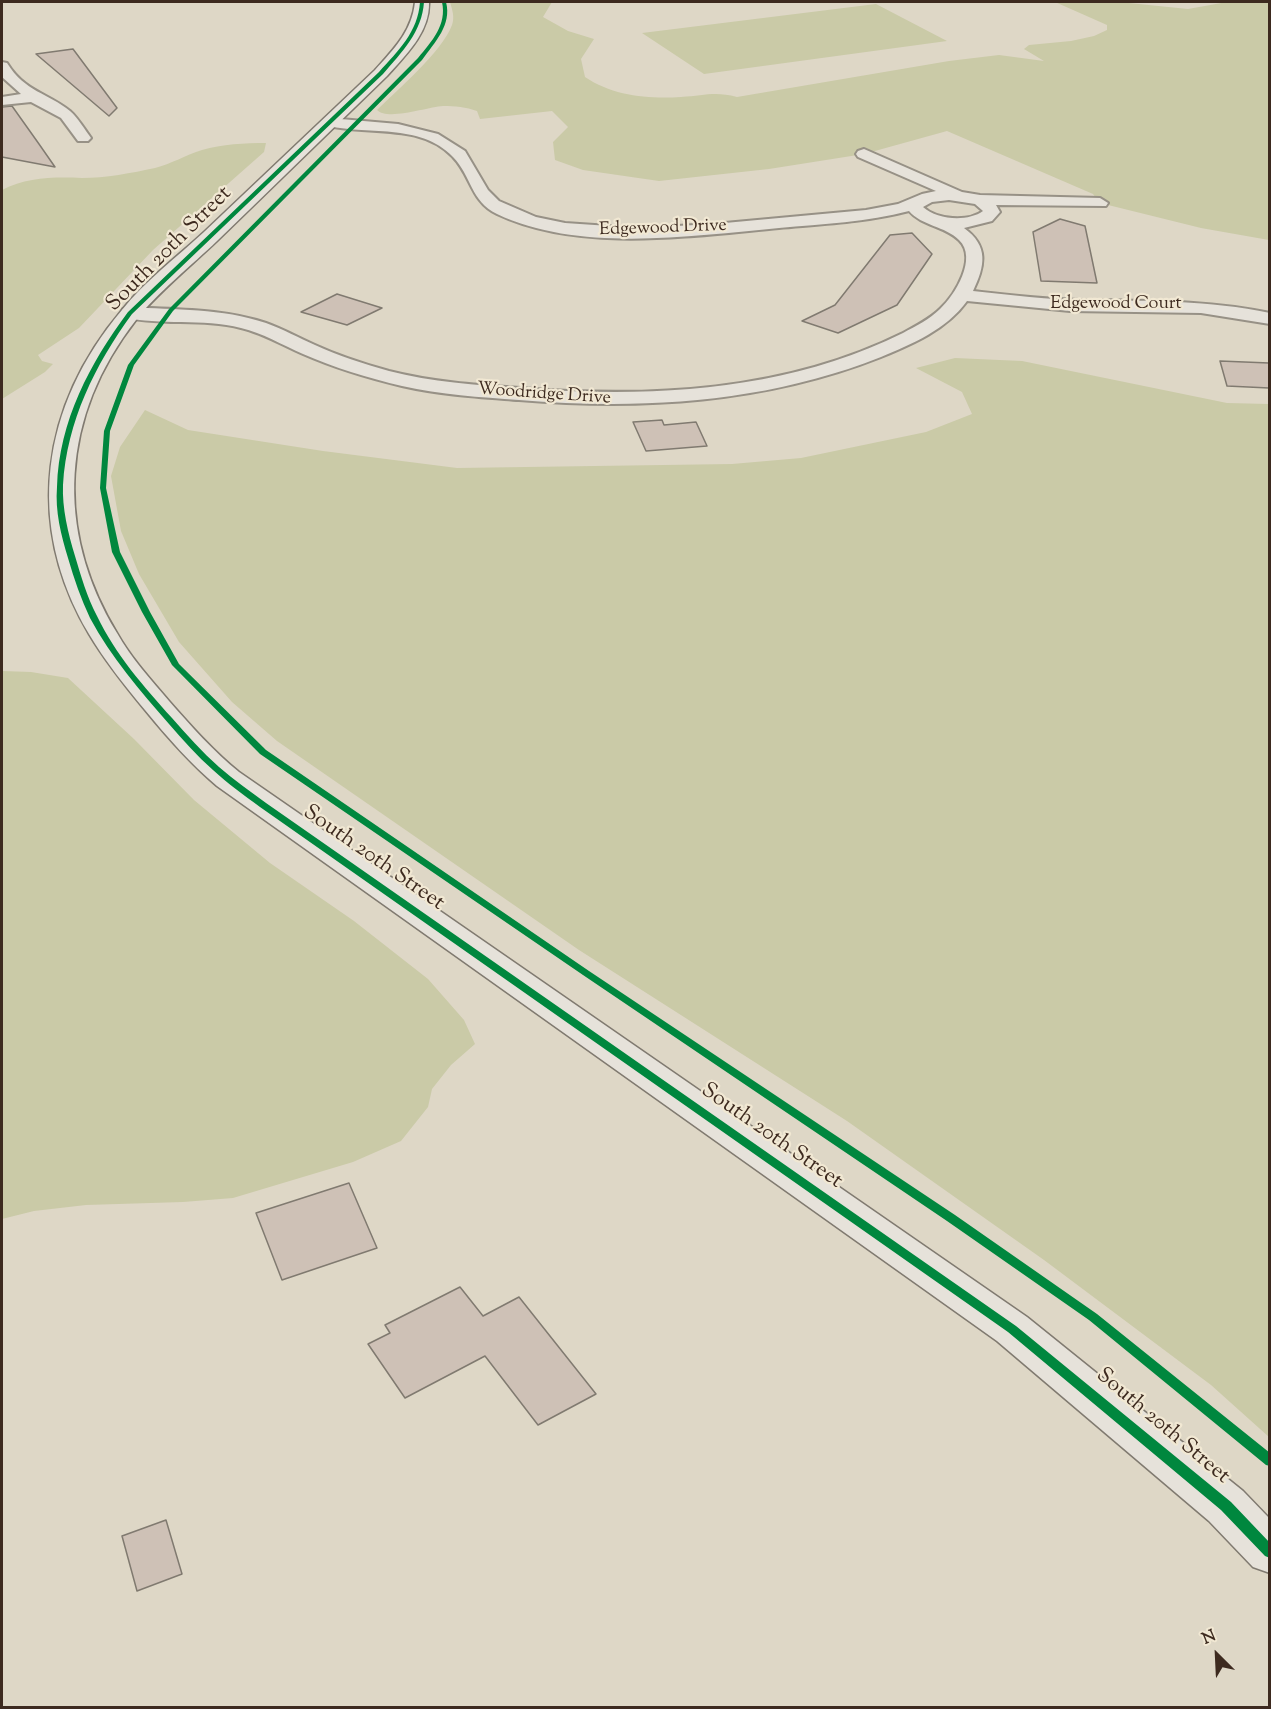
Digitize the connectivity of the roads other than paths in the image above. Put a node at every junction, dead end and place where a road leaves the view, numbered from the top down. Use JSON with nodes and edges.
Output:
{"nodes":[{"id":1,"x":422,"y":2,"type":"edge"},
{"id":2,"x":2,"y":66,"type":"edge"},
{"id":3,"x":33,"y":97,"type":"junction"},
{"id":4,"x":2,"y":102,"type":"edge"},
{"id":5,"x":329,"y":122,"type":"junction"},
{"id":6,"x":83,"y":138,"type":"dead end"},
{"id":7,"x":864,"y":154,"type":"dead end"},
{"id":8,"x":905,"y":173,"type":"junction"},
{"id":9,"x":960,"y":196,"type":"junction"},
{"id":10,"x":980,"y":200,"type":"junction"},
{"id":11,"x":919,"y":202,"type":"junction"},
{"id":12,"x":1049,"y":202,"type":"junction"},
{"id":13,"x":1100,"y":203,"type":"dead end"},
{"id":14,"x":503,"y":211,"type":"junction"},
{"id":15,"x":484,"y":216,"type":"dead end"},
{"id":16,"x":857,"y":216,"type":"junction"},
{"id":17,"x":986,"y":218,"type":"junction"},
{"id":18,"x":934,"y":220,"type":"junction"},
{"id":19,"x":972,"y":243,"type":"junction"},
{"id":20,"x":962,"y":295,"type":"junction"},
{"id":21,"x":130,"y":313,"type":"junction"},
{"id":22,"x":1269,"y":319,"type":"edge"},
{"id":23,"x":1269,"y":1552,"type":"edge"}],
"edges":[{"from":1,"to":5,"type":"main road","name":"South 20th Street"},
{"from":2,"to":3,"type":"street"},
{"from":3,"to":4,"type":"street"},
{"from":3,"to":6,"type":"street"},
{"from":5,"to":14,"type":"street","name":"Edgewood Drive"},
{"from":5,"to":21,"type":"main road","name":"South 20th Street"},
{"from":7,"to":8,"type":"street"},
{"from":8,"to":9,"type":"street"},
{"from":8,"to":11,"type":"street"},
{"from":9,"to":10,"type":"street"},
{"from":9,"to":11,"type":"street"},
{"from":10,"to":12,"type":"street"},
{"from":10,"to":17,"type":"street"},
{"from":11,"to":16,"type":"street"},
{"from":11,"to":18,"type":"street"},
{"from":12,"to":13,"type":"street"},
{"from":12,"to":17,"type":"street"},
{"from":14,"to":15,"type":"street"},
{"from":14,"to":16,"type":"street","name":"Edgewood Drive"},
{"from":16,"to":18,"type":"street"},
{"from":17,"to":18,"type":"street"},
{"from":17,"to":19,"type":"street","name":"Woodridge Drive"},
{"from":18,"to":19,"type":"street"},
{"from":19,"to":20,"type":"street","name":"Woodridge Drive"},
{"from":20,"to":21,"type":"street","name":"Woodridge Drive"},
{"from":20,"to":22,"type":"street","name":"Edgewood Court"},
{"from":21,"to":23,"type":"main road","name":"South 20th Street"}]}
